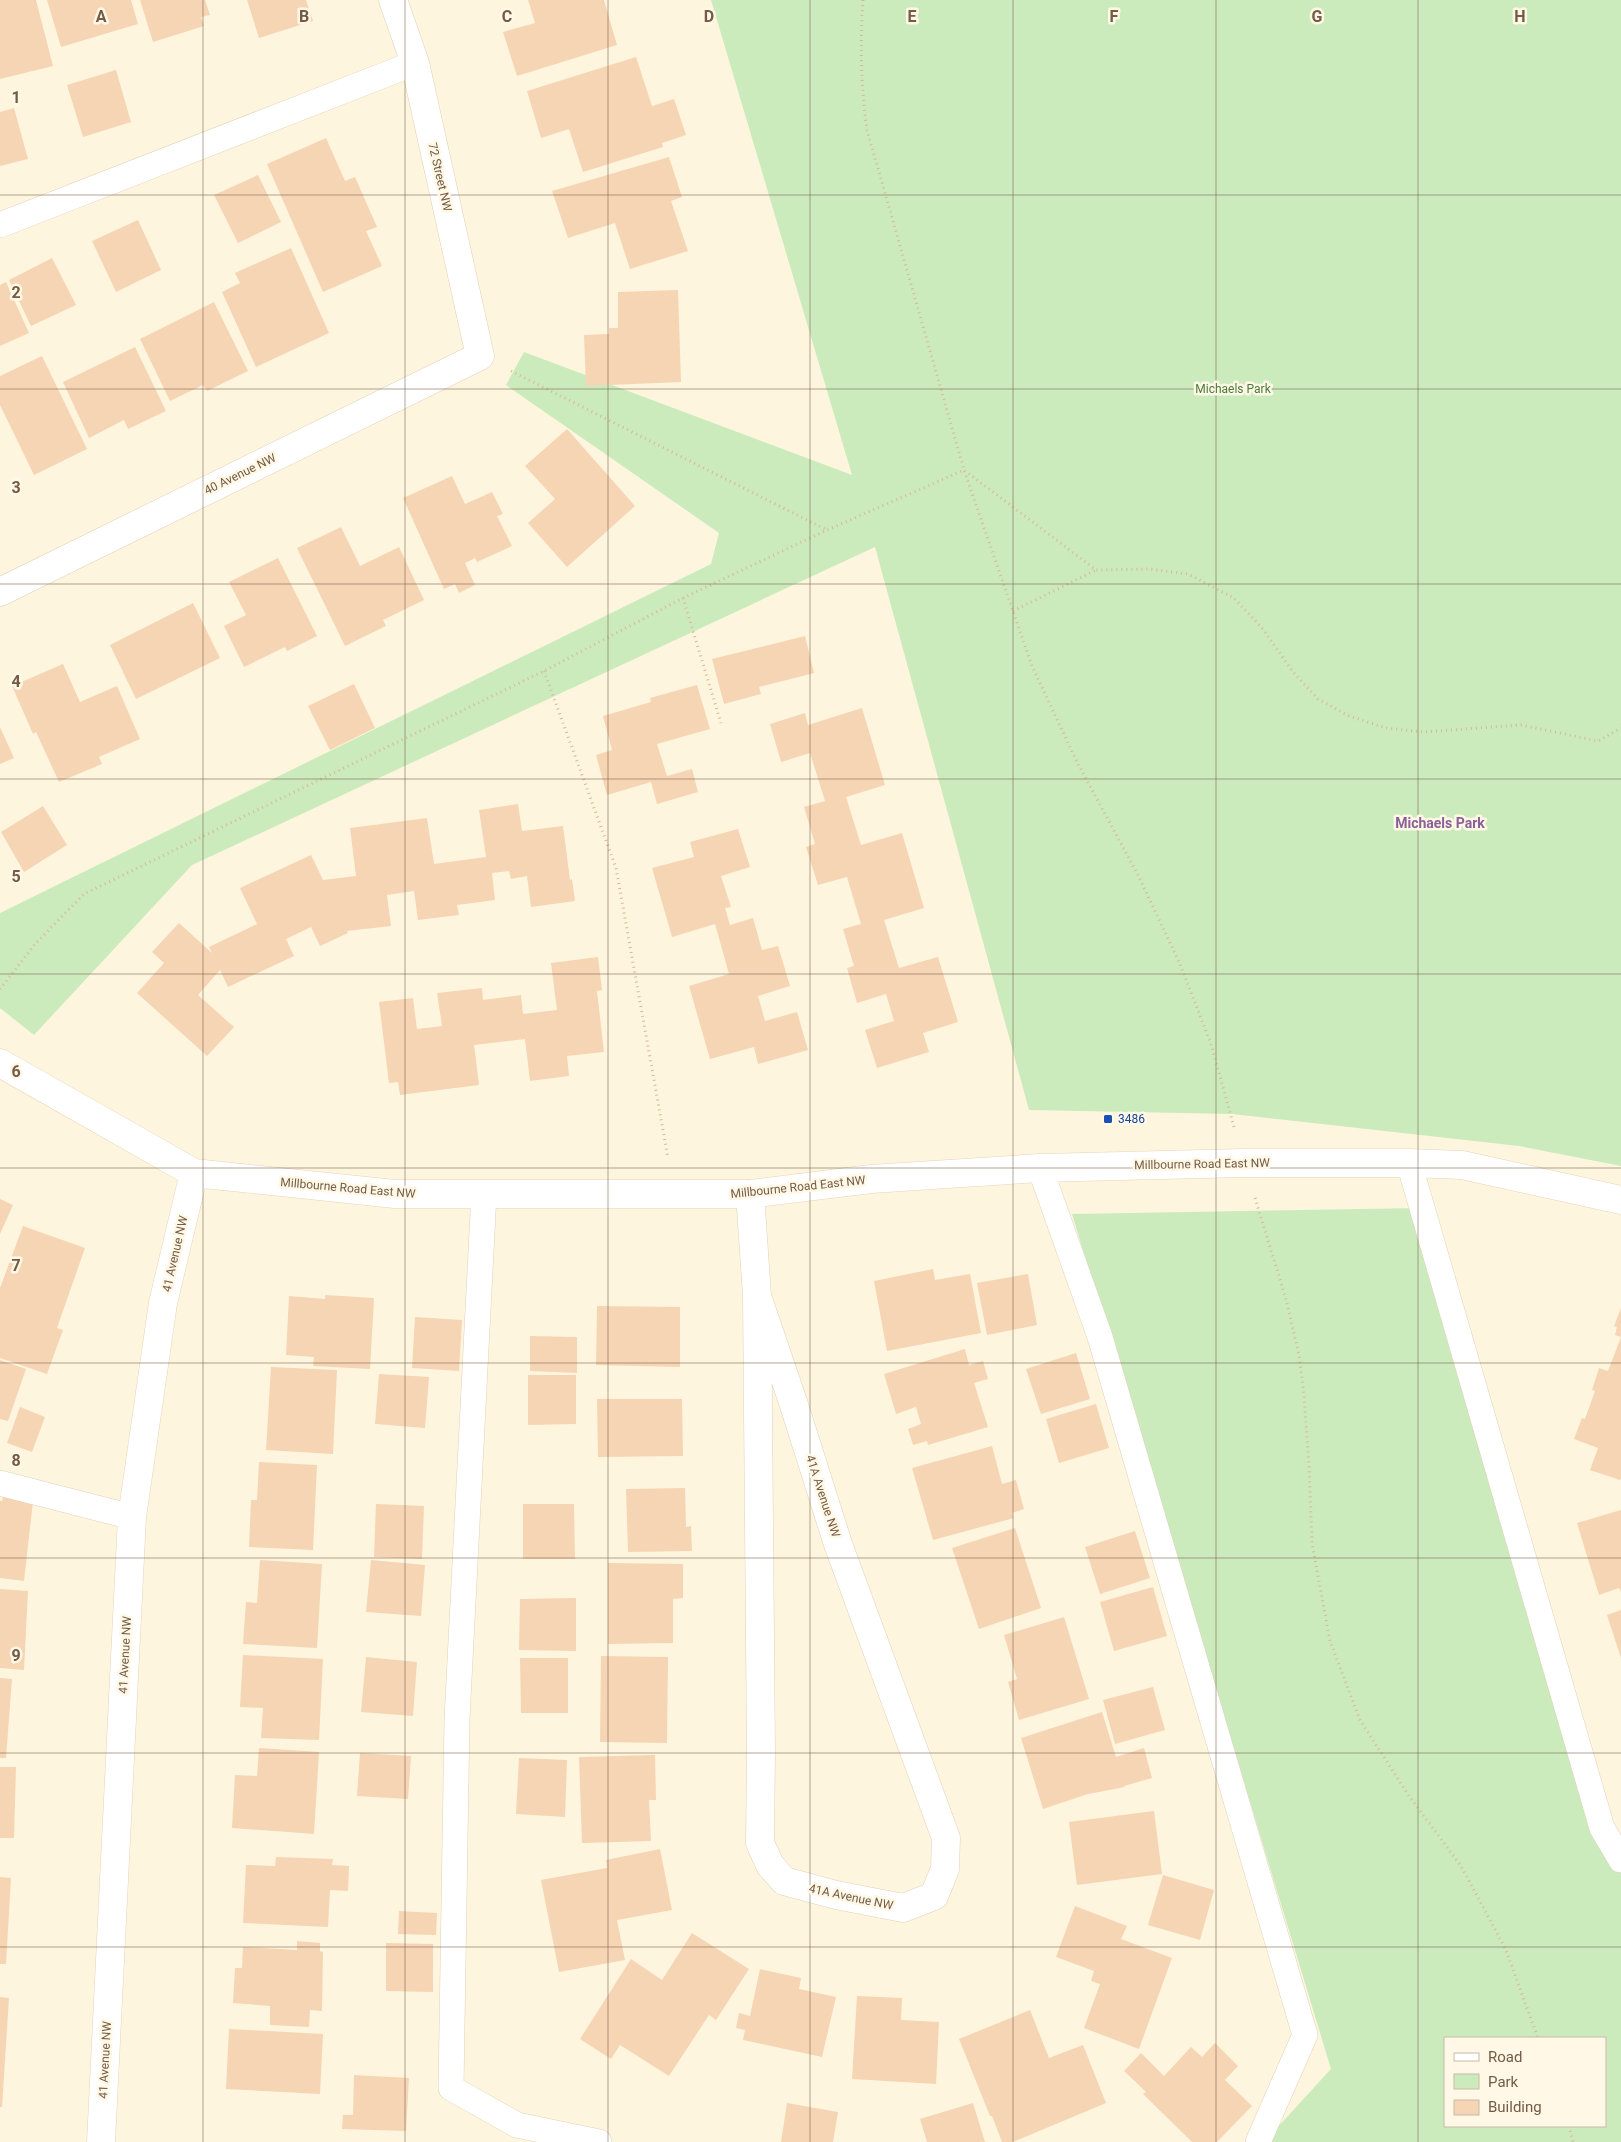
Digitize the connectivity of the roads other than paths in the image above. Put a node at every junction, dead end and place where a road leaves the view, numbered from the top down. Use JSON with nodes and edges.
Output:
{"nodes":[{"id":1,"x":393,"y":0,"type":"edge"},
{"id":2,"x":415,"y":62,"type":"junction"},
{"id":3,"x":0,"y":225,"type":"edge"},
{"id":4,"x":480,"y":356,"type":"joint"},
{"id":5,"x":0,"y":592,"type":"edge"},
{"id":6,"x":0,"y":1063,"type":"edge"},
{"id":7,"x":1409,"y":1163,"type":"junction"},
{"id":8,"x":1040,"y":1168,"type":"junction"},
{"id":9,"x":194,"y":1174,"type":"junction"},
{"id":10,"x":484,"y":1193,"type":"junction"},
{"id":11,"x":750,"y":1194,"type":"junction"},
{"id":12,"x":1621,"y":1200,"type":"edge"},
{"id":13,"x":756,"y":1296,"type":"junction"},
{"id":14,"x":0,"y":1483,"type":"edge"},
{"id":15,"x":132,"y":1517,"type":"junction"},
{"id":16,"x":1621,"y":1860,"type":"edge"},
{"id":17,"x":101,"y":2142,"type":"edge"},
{"id":18,"x":598,"y":2142,"type":"edge"},
{"id":19,"x":1258,"y":2142,"type":"edge"}],
"edges":[{"from":1,"to":2,"type":"street","name":"72 Street NW"},
{"from":2,"to":3,"type":"lane"},
{"from":2,"to":4,"type":"street","name":"72 Street NW"},
{"from":4,"to":5,"type":"street","name":"40 Avenue NW"},
{"from":6,"to":9,"type":"street","name":"Millbourne Road East NW"},
{"from":7,"to":8,"type":"street","name":"Millbourne Road East NW"},
{"from":7,"to":12,"type":"street","name":"Millbourne Road East NW"},
{"from":7,"to":16,"type":"lane"},
{"from":8,"to":11,"type":"street","name":"Millbourne Road East NW"},
{"from":8,"to":19,"type":"lane"},
{"from":9,"to":10,"type":"street","name":"Millbourne Road East NW"},
{"from":9,"to":15,"type":"street","name":"41 Avenue NW"},
{"from":10,"to":11,"type":"street","name":"Millbourne Road East NW"},
{"from":10,"to":18,"type":"lane"},
{"from":11,"to":13,"type":"street","name":"41A Avenue NW"},
{"from":13,"to":13,"type":"street","name":"41A Avenue NW"},
{"from":14,"to":15,"type":"lane"},
{"from":15,"to":17,"type":"street","name":"41 Avenue NW"}]}
